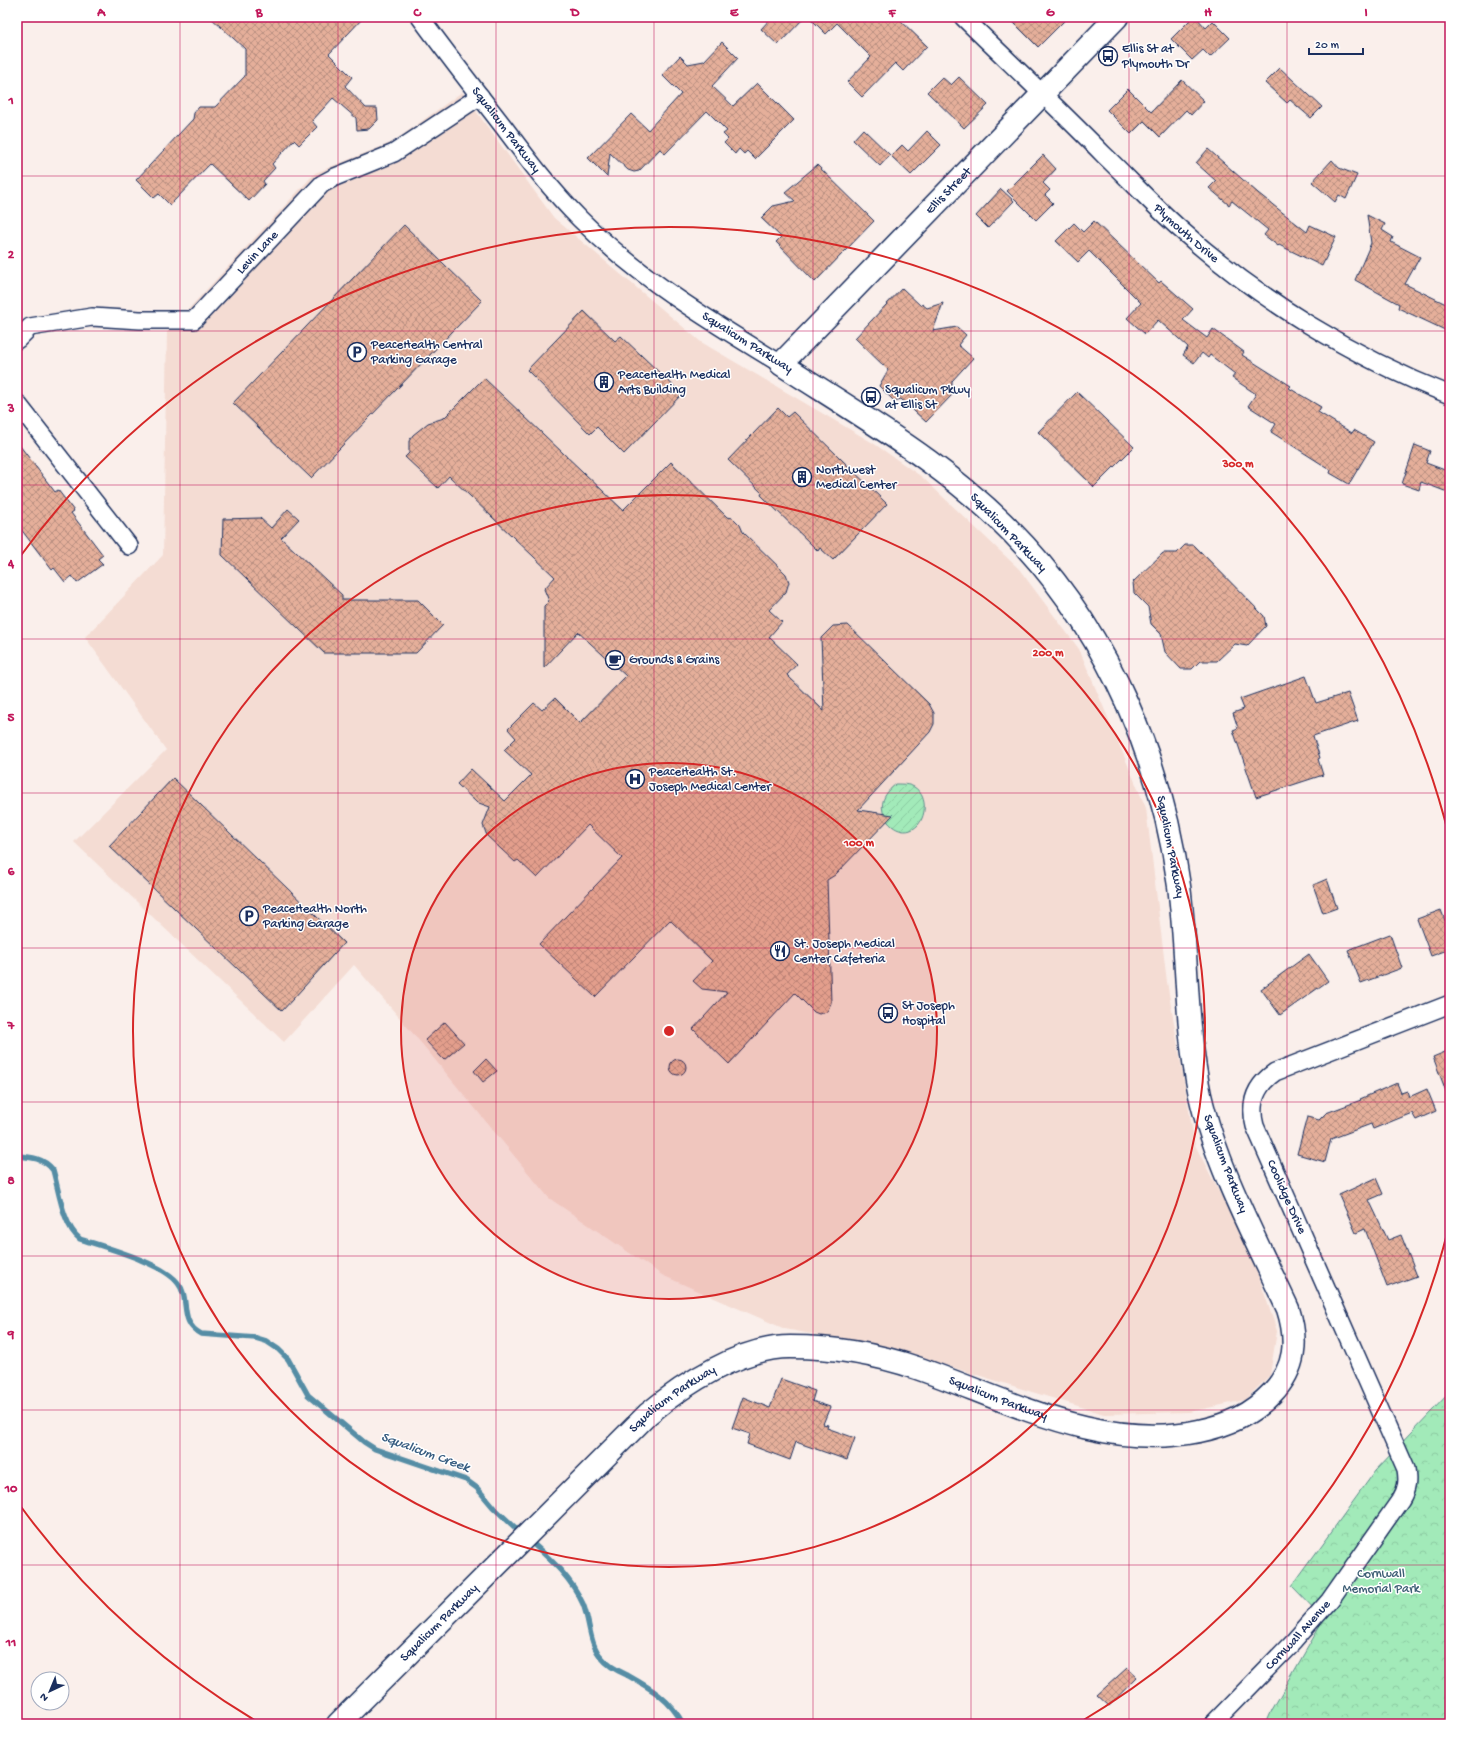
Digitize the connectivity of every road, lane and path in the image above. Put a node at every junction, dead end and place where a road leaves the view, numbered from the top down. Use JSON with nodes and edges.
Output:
{"nodes":[{"id":1,"x":420,"y":17,"type":"edge"},
{"id":2,"x":963,"y":17,"type":"edge"},
{"id":3,"x":1117,"y":17,"type":"edge"},
{"id":4,"x":1042,"y":94,"type":"junction"},
{"id":5,"x":480,"y":96,"type":"junction"},
{"id":6,"x":17,"y":340,"type":"edge"},
{"id":7,"x":781,"y":364,"type":"junction"},
{"id":8,"x":1450,"y":395,"type":"edge"},
{"id":9,"x":17,"y":403,"type":"edge"},
{"id":10,"x":129,"y":546,"type":"dead end"},
{"id":11,"x":1450,"y":1004,"type":"edge"},
{"id":12,"x":1401,"y":1500,"type":"joint"},
{"id":13,"x":338,"y":1724,"type":"edge"},
{"id":14,"x":1213,"y":1724,"type":"edge"}],
"edges":[{"from":1,"to":5,"type":"street","name":"Squalicum Parkway"},
{"from":2,"to":4,"type":"street","name":"Plymouth Drive"},
{"from":3,"to":4,"type":"street","name":"Ellis Street"},
{"from":4,"to":7,"type":"street","name":"Ellis Street"},
{"from":4,"to":8,"type":"street","name":"Plymouth Drive"},
{"from":5,"to":6,"type":"street","name":"Levin Lane"},
{"from":5,"to":7,"type":"street","name":"Squalicum Parkway"},
{"from":7,"to":13,"type":"street","name":"Squalicum Parkway"},
{"from":9,"to":10,"type":"street"},
{"from":11,"to":12,"type":"street","name":"Coolidge Drive"},
{"from":12,"to":14,"type":"street","name":"Cornwall Avenue"}]}
